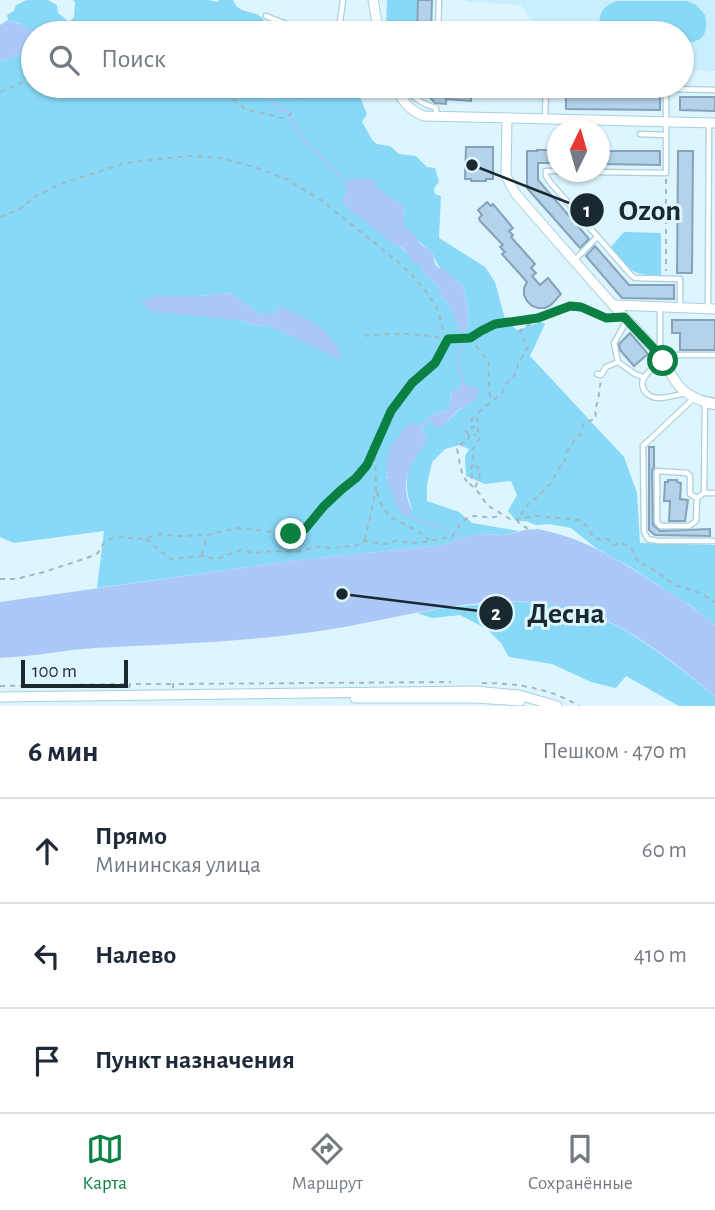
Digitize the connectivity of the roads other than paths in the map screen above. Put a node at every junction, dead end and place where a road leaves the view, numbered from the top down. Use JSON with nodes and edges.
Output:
{"nodes":[{"id":1,"x":342,"y":0,"type":"edge"},
{"id":2,"x":373,"y":0,"type":"edge"},
{"id":3,"x":439,"y":0,"type":"edge"},
{"id":4,"x":265,"y":16,"type":"dead end"},
{"id":5,"x":278,"y":21,"type":"edge"},
{"id":6,"x":339,"y":21,"type":"edge"},
{"id":7,"x":377,"y":21,"type":"edge"},
{"id":8,"x":438,"y":21,"type":"edge"},
{"id":9,"x":694,"y":90,"type":"edge"},
{"id":10,"x":715,"y":90,"type":"edge"},
{"id":11,"x":401,"y":98,"type":"edge"},
{"id":12,"x":415,"y":98,"type":"edge"},
{"id":13,"x":546,"y":98,"type":"edge"},
{"id":14,"x":666,"y":98,"type":"edge"},
{"id":15,"x":437,"y":117,"type":"junction"},
{"id":16,"x":508,"y":118,"type":"junction"},
{"id":17,"x":545,"y":119,"type":"junction"},
{"id":18,"x":666,"y":121,"type":"junction"},
{"id":19,"x":712,"y":123,"type":"edge"},
{"id":20,"x":640,"y":134,"type":"dead end"},
{"id":21,"x":666,"y":135,"type":"junction"},
{"id":22,"x":610,"y":172,"type":"edge"},
{"id":23,"x":550,"y":182,"type":"edge"},
{"id":24,"x":597,"y":237,"type":"junction"},
{"id":25,"x":575,"y":261,"type":"junction"},
{"id":26,"x":614,"y":305,"type":"junction"},
{"id":27,"x":660,"y":308,"type":"junction"},
{"id":28,"x":680,"y":309,"type":"junction"},
{"id":29,"x":712,"y":309,"type":"edge"},
{"id":30,"x":625,"y":318,"type":"junction"},
{"id":31,"x":715,"y":355,"type":"edge"},
{"id":32,"x":661,"y":358,"type":"junction"},
{"id":33,"x":618,"y":362,"type":"junction"},
{"id":34,"x":599,"y":375,"type":"road end"},
{"id":35,"x":643,"y":377,"type":"junction"},
{"id":36,"x":690,"y":396,"type":"junction"},
{"id":37,"x":710,"y":403,"type":"edge"},
{"id":38,"x":705,"y":493,"type":"junction"},
{"id":39,"x":715,"y":494,"type":"edge"},
{"id":40,"x":697,"y":498,"type":"junction"},
{"id":41,"x":713,"y":541,"type":"dead end"},
{"id":42,"x":475,"y":698,"type":"edge"},
{"id":43,"x":0,"y":699,"type":"edge"},
{"id":44,"x":544,"y":706,"type":"edge"},
{"id":45,"x":557,"y":706,"type":"edge"}],
"edges":[{"from":1,"to":6,"type":"lane"},
{"from":2,"to":7,"type":"street"},
{"from":3,"to":8,"type":"lane"},
{"from":4,"to":5,"type":"lane"},
{"from":9,"to":10,"type":"lane"},
{"from":11,"to":15,"type":"street"},
{"from":12,"to":15,"type":"lane"},
{"from":13,"to":17,"type":"lane"},
{"from":14,"to":18,"type":"lane"},
{"from":15,"to":16,"type":"street"},
{"from":16,"to":17,"type":"street"},
{"from":16,"to":25,"type":"street"},
{"from":17,"to":18,"type":"street"},
{"from":18,"to":19,"type":"street"},
{"from":18,"to":21,"type":"lane"},
{"from":19,"to":29,"type":"lane"},
{"from":20,"to":21,"type":"lane"},
{"from":21,"to":22,"type":"lane"},
{"from":23,"to":24,"type":"lane"},
{"from":24,"to":25,"type":"lane"},
{"from":24,"to":28,"type":"lane"},
{"from":25,"to":26,"type":"street"},
{"from":26,"to":27,"type":"street"},
{"from":26,"to":30,"type":"street"},
{"from":27,"to":28,"type":"street"},
{"from":27,"to":32,"type":"lane"},
{"from":28,"to":29,"type":"street"},
{"from":30,"to":32,"type":"street"},
{"from":30,"to":33,"type":"lane"},
{"from":31,"to":32,"type":"lane"},
{"from":32,"to":35,"type":"lane"},
{"from":32,"to":36,"type":"street"},
{"from":33,"to":34,"type":"lane"},
{"from":33,"to":35,"type":"lane"},
{"from":35,"to":36,"type":"lane"},
{"from":36,"to":37,"type":"street"},
{"from":36,"to":41,"type":"lane"},
{"from":37,"to":38,"type":"lane"},
{"from":38,"to":39,"type":"lane"},
{"from":38,"to":40,"type":"lane"},
{"from":40,"to":40,"type":"lane"},
{"from":42,"to":43,"type":"street"},
{"from":42,"to":43,"type":"street"},
{"from":42,"to":44,"type":"street"},
{"from":42,"to":45,"type":"street"}]}
